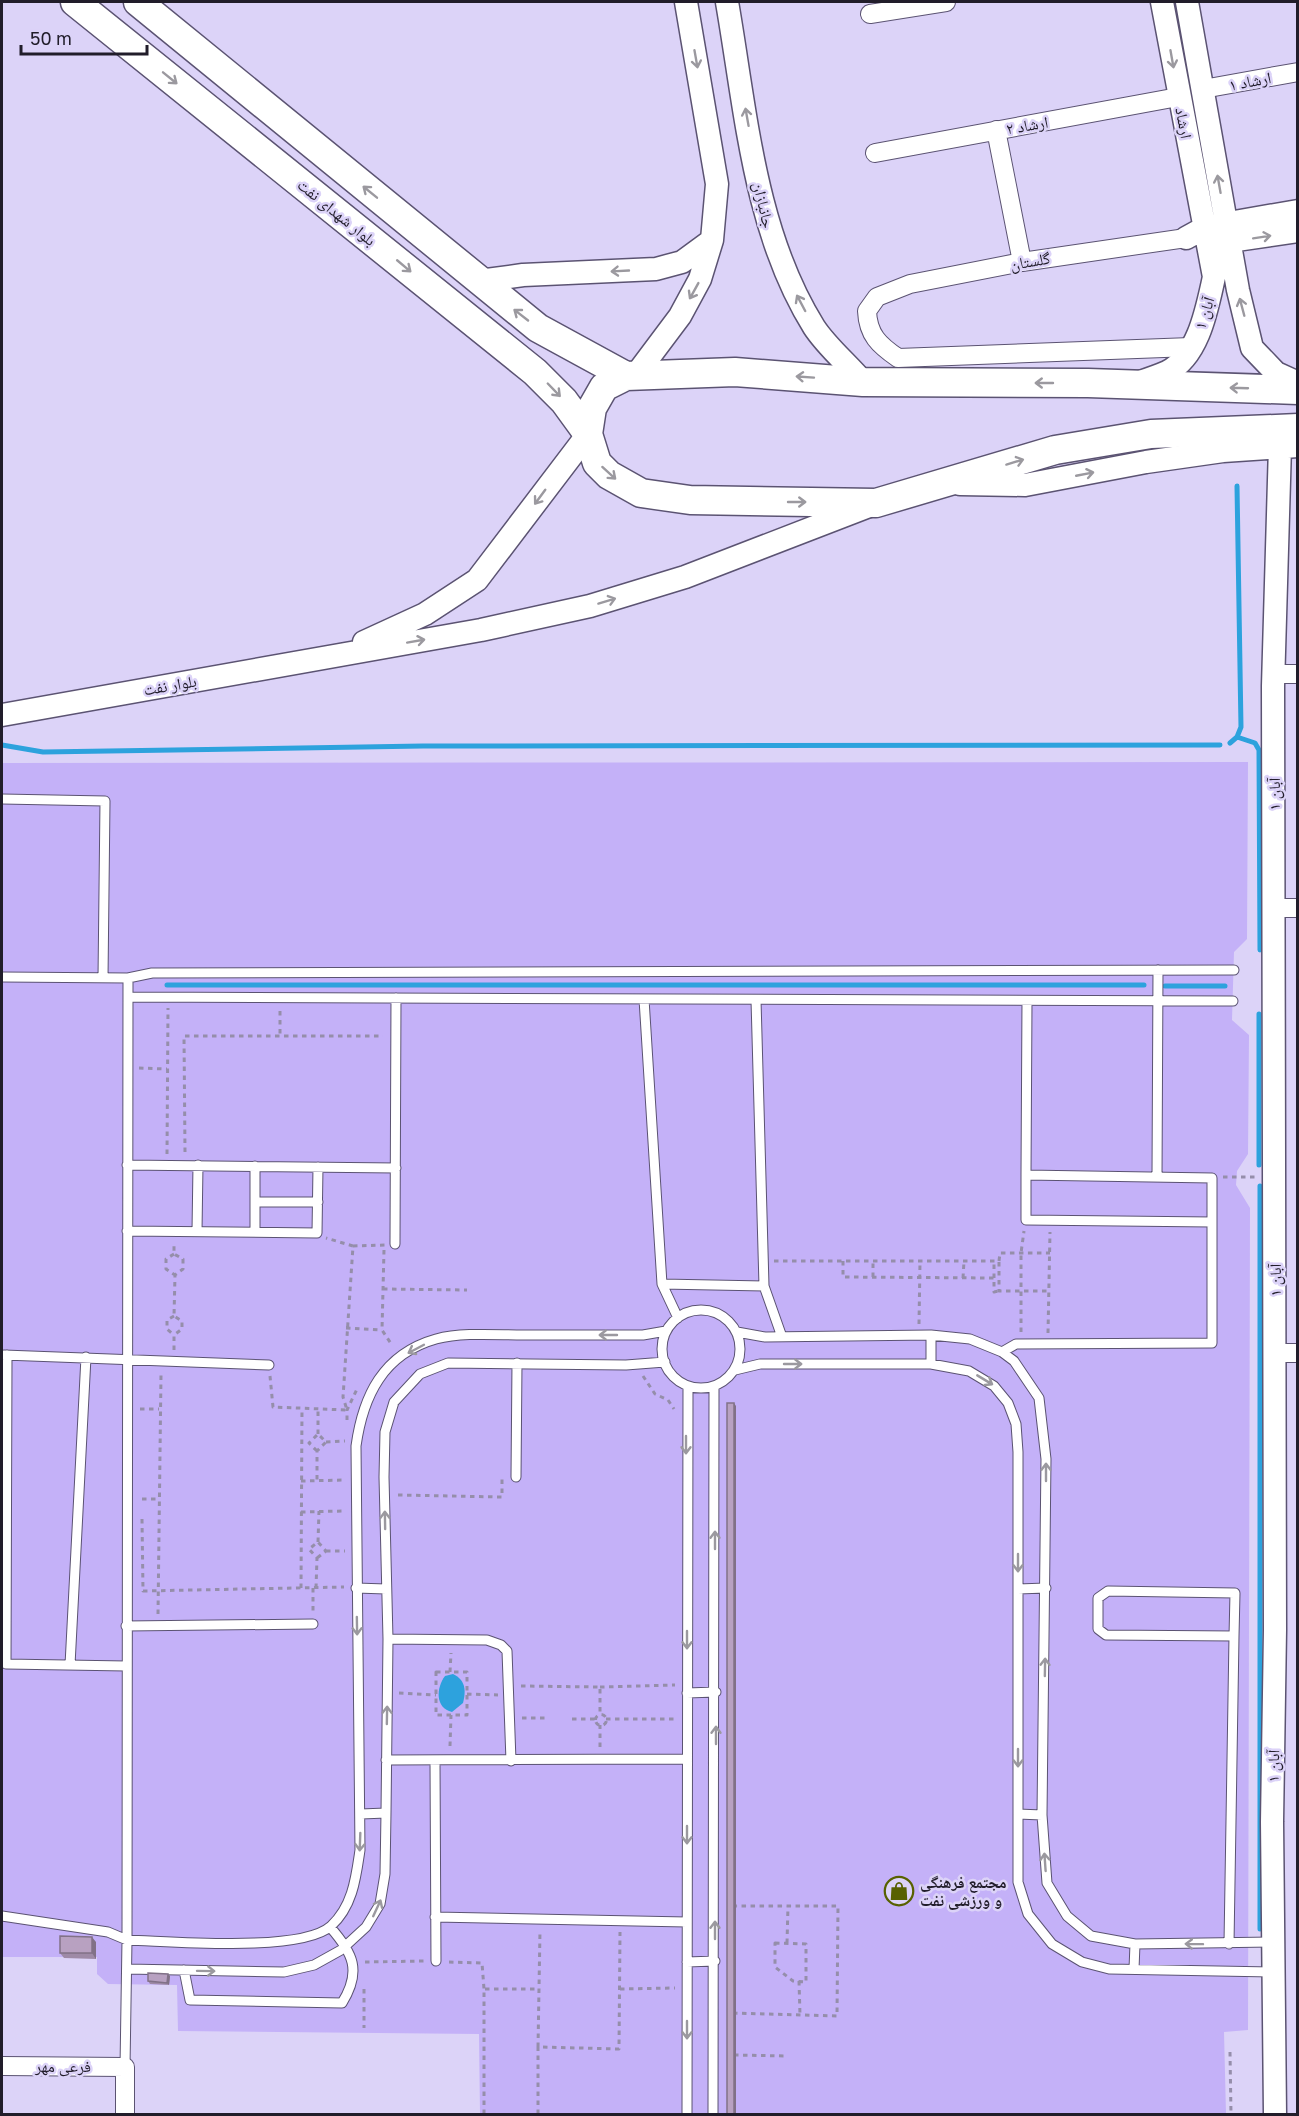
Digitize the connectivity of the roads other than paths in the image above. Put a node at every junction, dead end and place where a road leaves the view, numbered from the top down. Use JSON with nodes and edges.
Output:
{"nodes":[{"id":1,"x":75,"y":2,"type":"edge"},
{"id":2,"x":138,"y":2,"type":"edge"},
{"id":3,"x":686,"y":2,"type":"edge"},
{"id":4,"x":727,"y":2,"type":"edge"},
{"id":5,"x":946,"y":2,"type":"edge"},
{"id":6,"x":1162,"y":2,"type":"edge"},
{"id":7,"x":1186,"y":2,"type":"edge"},
{"id":8,"x":870,"y":14,"type":"dead end"},
{"id":9,"x":1298,"y":72,"type":"edge"},
{"id":10,"x":1203,"y":90,"type":"junction"},
{"id":11,"x":1178,"y":97,"type":"junction"},
{"id":12,"x":996,"y":130,"type":"junction"},
{"id":13,"x":875,"y":153,"type":"dead end"},
{"id":14,"x":1298,"y":211,"type":"edge"},
{"id":15,"x":1298,"y":231,"type":"edge"},
{"id":16,"x":1218,"y":234,"type":"junction"},
{"id":17,"x":1185,"y":238,"type":"joint"},
{"id":18,"x":712,"y":240,"type":"junction"},
{"id":19,"x":1022,"y":262,"type":"junction"},
{"id":20,"x":479,"y":281,"type":"junction"},
{"id":21,"x":1191,"y":347,"type":"junction"},
{"id":22,"x":630,"y":376,"type":"junction"},
{"id":23,"x":863,"y":382,"type":"junction"},
{"id":24,"x":1298,"y":382,"type":"edge"},
{"id":25,"x":1133,"y":385,"type":"junction"},
{"id":26,"x":1298,"y":390,"type":"edge"},
{"id":27,"x":588,"y":434,"type":"junction"},
{"id":28,"x":1292,"y":440,"type":"edge"},
{"id":29,"x":876,"y":503,"type":"junction"},
{"id":30,"x":338,"y":654,"type":"junction"},
{"id":31,"x":1274,"y":674,"type":"junction"},
{"id":32,"x":1298,"y":674,"type":"edge"},
{"id":33,"x":2,"y":715,"type":"edge"},
{"id":34,"x":2,"y":799,"type":"edge"},
{"id":35,"x":1274,"y":908,"type":"junction"},
{"id":36,"x":1298,"y":908,"type":"edge"},
{"id":37,"x":1158,"y":970,"type":"junction"},
{"id":38,"x":1234,"y":970,"type":"dead end"},
{"id":39,"x":2,"y":977,"type":"edge"},
{"id":40,"x":103,"y":978,"type":"junction"},
{"id":41,"x":128,"y":978,"type":"junction"},
{"id":42,"x":128,"y":997,"type":"junction"},
{"id":43,"x":396,"y":998,"type":"junction"},
{"id":44,"x":644,"y":999,"type":"junction"},
{"id":45,"x":756,"y":1000,"type":"junction"},
{"id":46,"x":1158,"y":1000,"type":"junction"},
{"id":47,"x":1027,"y":1001,"type":"junction"},
{"id":48,"x":1233,"y":1001,"type":"dead end"},
{"id":49,"x":127,"y":1165,"type":"junction"},
{"id":50,"x":198,"y":1165,"type":"junction"},
{"id":51,"x":255,"y":1166,"type":"junction"},
{"id":52,"x":318,"y":1167,"type":"junction"},
{"id":53,"x":396,"y":1167,"type":"junction"},
{"id":54,"x":1026,"y":1175,"type":"junction"},
{"id":55,"x":1157,"y":1177,"type":"junction"},
{"id":56,"x":255,"y":1202,"type":"junction"},
{"id":57,"x":318,"y":1202,"type":"junction"},
{"id":58,"x":1212,"y":1222,"type":"junction"},
{"id":59,"x":127,"y":1231,"type":"junction"},
{"id":60,"x":197,"y":1232,"type":"junction"},
{"id":61,"x":255,"y":1232,"type":"junction"},
{"id":62,"x":395,"y":1244,"type":"road end"},
{"id":63,"x":662,"y":1284,"type":"junction"},
{"id":64,"x":764,"y":1286,"type":"junction"},
{"id":65,"x":678,"y":1318,"type":"junction"},
{"id":66,"x":666,"y":1331,"type":"junction"},
{"id":67,"x":737,"y":1332,"type":"junction"},
{"id":68,"x":931,"y":1335,"type":"junction"},
{"id":69,"x":782,"y":1337,"type":"junction"},
{"id":70,"x":1002,"y":1352,"type":"junction"},
{"id":71,"x":1286,"y":1353,"type":"edge"},
{"id":72,"x":4,"y":1355,"type":"edge"},
{"id":73,"x":86,"y":1358,"type":"junction"},
{"id":74,"x":127,"y":1359,"type":"junction"},
{"id":75,"x":665,"y":1362,"type":"junction"},
{"id":76,"x":517,"y":1364,"type":"junction"},
{"id":77,"x":931,"y":1364,"type":"junction"},
{"id":78,"x":268,"y":1365,"type":"road end"},
{"id":79,"x":735,"y":1370,"type":"junction"},
{"id":80,"x":688,"y":1386,"type":"junction"},
{"id":81,"x":714,"y":1386,"type":"junction"},
{"id":82,"x":516,"y":1477,"type":"road end"},
{"id":83,"x":356,"y":1588,"type":"junction"},
{"id":84,"x":1046,"y":1588,"type":"junction"},
{"id":85,"x":386,"y":1589,"type":"junction"},
{"id":86,"x":1018,"y":1589,"type":"junction"},
{"id":87,"x":314,"y":1624,"type":"road end"},
{"id":88,"x":126,"y":1626,"type":"junction"},
{"id":89,"x":1234,"y":1636,"type":"junction"},
{"id":90,"x":388,"y":1639,"type":"junction"},
{"id":91,"x":70,"y":1665,"type":"junction"},
{"id":92,"x":126,"y":1666,"type":"junction"},
{"id":93,"x":716,"y":1692,"type":"junction"},
{"id":94,"x":687,"y":1693,"type":"junction"},
{"id":95,"x":687,"y":1759,"type":"junction"},
{"id":96,"x":386,"y":1760,"type":"junction"},
{"id":97,"x":435,"y":1761,"type":"junction"},
{"id":98,"x":511,"y":1761,"type":"junction"},
{"id":99,"x":386,"y":1813,"type":"junction"},
{"id":100,"x":360,"y":1814,"type":"junction"},
{"id":101,"x":1018,"y":1815,"type":"junction"},
{"id":102,"x":1042,"y":1815,"type":"junction"},
{"id":103,"x":2,"y":1916,"type":"edge"},
{"id":104,"x":435,"y":1917,"type":"junction"},
{"id":105,"x":687,"y":1922,"type":"junction"},
{"id":106,"x":330,"y":1927,"type":"junction"},
{"id":107,"x":127,"y":1940,"type":"junction"},
{"id":108,"x":1273,"y":1942,"type":"junction"},
{"id":109,"x":1135,"y":1944,"type":"junction"},
{"id":110,"x":1229,"y":1944,"type":"junction"},
{"id":111,"x":346,"y":1945,"type":"junction"},
{"id":112,"x":436,"y":1961,"type":"dead end"},
{"id":113,"x":715,"y":1961,"type":"junction"},
{"id":114,"x":687,"y":1962,"type":"junction"},
{"id":115,"x":127,"y":1969,"type":"junction"},
{"id":116,"x":1134,"y":1969,"type":"junction"},
{"id":117,"x":184,"y":1970,"type":"junction"},
{"id":118,"x":1274,"y":1972,"type":"junction"},
{"id":119,"x":2,"y":2066,"type":"edge"},
{"id":120,"x":125,"y":2067,"type":"junction"},
{"id":121,"x":125,"y":2115,"type":"edge"},
{"id":122,"x":687,"y":2115,"type":"edge"},
{"id":123,"x":713,"y":2115,"type":"edge"},
{"id":124,"x":1275,"y":2115,"type":"edge"}],
"edges":[{"from":1,"to":27,"type":"main road","name":"بلوار شهدای نفت","one_way":true},
{"from":20,"to":2,"type":"main road","one_way":true},
{"from":3,"to":18,"type":"street","one_way":true},
{"from":23,"to":4,"type":"street","name":"جانبازان","one_way":true},
{"from":5,"to":8,"type":"street"},
{"from":6,"to":11,"type":"street","name":"ارشاد","one_way":true},
{"from":7,"to":10,"type":"street","name":"ارشاد"},
{"from":9,"to":10,"type":"street","name":"ارشاد ۱"},
{"from":16,"to":10,"type":"street","name":"ارشاد","one_way":true},
{"from":11,"to":12,"type":"street","name":"ارشاد ۲"},
{"from":11,"to":16,"type":"street","name":"ارشاد"},
{"from":12,"to":13,"type":"street","name":"ارشاد ۲"},
{"from":12,"to":19,"type":"street"},
{"from":14,"to":16,"type":"street","name":"گلستان"},
{"from":16,"to":15,"type":"street","name":"گلستان","one_way":true},
{"from":16,"to":17,"type":"street","name":"گلستان"},
{"from":16,"to":21,"type":"street","name":"آبان ۱"},
{"from":24,"to":16,"type":"street","name":"آبان ۱","one_way":true},
{"from":17,"to":19,"type":"street","name":"گلستان"},
{"from":18,"to":20,"type":"street","one_way":true},
{"from":18,"to":22,"type":"street","one_way":true},
{"from":19,"to":21,"type":"street","name":"گلستان"},
{"from":22,"to":20,"type":"main road","one_way":true},
{"from":21,"to":25,"type":"street","name":"آبان ۱"},
{"from":23,"to":22,"type":"main road","one_way":true},
{"from":22,"to":27,"type":"main road"},
{"from":25,"to":23,"type":"main road","one_way":true},
{"from":26,"to":25,"type":"main road","one_way":true},
{"from":27,"to":29,"type":"main road","one_way":true},
{"from":27,"to":30,"type":"street","one_way":true},
{"from":29,"to":28,"type":"main road","one_way":true},
{"from":28,"to":31,"type":"street","name":"آبان ۱"},
{"from":30,"to":29,"type":"street","one_way":true},
{"from":30,"to":33,"type":"street","name":"بلوار نفت"},
{"from":31,"to":32,"type":"street"},
{"from":31,"to":35,"type":"street","name":"آبان ۱"},
{"from":34,"to":40,"type":"lane"},
{"from":35,"to":36,"type":"street"},
{"from":35,"to":71,"type":"street","name":"آبان ۱"},
{"from":37,"to":38,"type":"lane"},
{"from":37,"to":41,"type":"lane"},
{"from":37,"to":46,"type":"lane"},
{"from":39,"to":40,"type":"lane"},
{"from":40,"to":41,"type":"lane"},
{"from":41,"to":42,"type":"lane"},
{"from":42,"to":43,"type":"lane"},
{"from":42,"to":49,"type":"lane"},
{"from":43,"to":44,"type":"lane"},
{"from":43,"to":53,"type":"lane"},
{"from":44,"to":45,"type":"lane"},
{"from":44,"to":63,"type":"lane"},
{"from":45,"to":47,"type":"lane"},
{"from":45,"to":64,"type":"lane"},
{"from":46,"to":47,"type":"lane"},
{"from":46,"to":48,"type":"lane"},
{"from":46,"to":55,"type":"lane"},
{"from":47,"to":54,"type":"lane"},
{"from":49,"to":50,"type":"lane"},
{"from":49,"to":59,"type":"lane"},
{"from":50,"to":51,"type":"lane"},
{"from":50,"to":60,"type":"lane"},
{"from":51,"to":52,"type":"lane"},
{"from":51,"to":56,"type":"lane"},
{"from":52,"to":53,"type":"lane"},
{"from":52,"to":57,"type":"lane"},
{"from":53,"to":62,"type":"lane"},
{"from":54,"to":55,"type":"lane"},
{"from":54,"to":58,"type":"lane"},
{"from":55,"to":58,"type":"lane"},
{"from":56,"to":57,"type":"lane"},
{"from":56,"to":61,"type":"lane"},
{"from":57,"to":61,"type":"lane"},
{"from":58,"to":70,"type":"lane"},
{"from":59,"to":60,"type":"lane"},
{"from":59,"to":74,"type":"lane"},
{"from":60,"to":61,"type":"lane"},
{"from":63,"to":64,"type":"lane"},
{"from":63,"to":65,"type":"lane"},
{"from":64,"to":69,"type":"lane"},
{"from":65,"to":66,"type":"lane"},
{"from":65,"to":67,"type":"lane"},
{"from":66,"to":75,"type":"lane"},
{"from":66,"to":83,"type":"lane","one_way":true},
{"from":67,"to":69,"type":"lane"},
{"from":67,"to":79,"type":"lane"},
{"from":68,"to":69,"type":"lane"},
{"from":68,"to":70,"type":"lane"},
{"from":68,"to":77,"type":"lane"},
{"from":84,"to":70,"type":"lane","one_way":true},
{"from":71,"to":108,"type":"street","name":"آبان ۱"},
{"from":72,"to":73,"type":"lane"},
{"from":72,"to":91,"type":"lane"},
{"from":73,"to":74,"type":"lane"},
{"from":73,"to":91,"type":"lane"},
{"from":74,"to":78,"type":"lane"},
{"from":74,"to":88,"type":"lane"},
{"from":75,"to":76,"type":"lane"},
{"from":75,"to":80,"type":"lane"},
{"from":76,"to":82,"type":"lane"},
{"from":85,"to":76,"type":"lane","one_way":true},
{"from":79,"to":77,"type":"lane","one_way":true},
{"from":77,"to":86,"type":"lane","one_way":true},
{"from":79,"to":81,"type":"lane"},
{"from":80,"to":81,"type":"lane"},
{"from":80,"to":94,"type":"lane","one_way":true},
{"from":93,"to":81,"type":"lane","one_way":true},
{"from":83,"to":85,"type":"lane"},
{"from":83,"to":100,"type":"lane","one_way":true},
{"from":84,"to":86,"type":"lane"},
{"from":102,"to":84,"type":"lane","one_way":true},
{"from":85,"to":90,"type":"lane"},
{"from":86,"to":101,"type":"lane","one_way":true},
{"from":87,"to":88,"type":"lane"},
{"from":88,"to":92,"type":"lane"},
{"from":89,"to":89,"type":"lane"},
{"from":89,"to":110,"type":"lane"},
{"from":96,"to":90,"type":"lane","one_way":true},
{"from":90,"to":98,"type":"lane"},
{"from":91,"to":92,"type":"lane"},
{"from":92,"to":107,"type":"lane"},
{"from":93,"to":94,"type":"lane"},
{"from":113,"to":93,"type":"lane","one_way":true},
{"from":94,"to":95,"type":"lane"},
{"from":95,"to":98,"type":"lane"},
{"from":95,"to":105,"type":"lane","one_way":true},
{"from":96,"to":97,"type":"lane"},
{"from":96,"to":99,"type":"lane"},
{"from":97,"to":98,"type":"lane"},
{"from":97,"to":104,"type":"lane"},
{"from":99,"to":100,"type":"lane"},
{"from":111,"to":99,"type":"lane","one_way":true},
{"from":100,"to":106,"type":"lane","one_way":true},
{"from":101,"to":102,"type":"lane"},
{"from":101,"to":116,"type":"lane"},
{"from":109,"to":102,"type":"lane","one_way":true},
{"from":103,"to":107,"type":"lane"},
{"from":104,"to":105,"type":"lane"},
{"from":104,"to":112,"type":"lane"},
{"from":105,"to":114,"type":"lane"},
{"from":106,"to":107,"type":"lane"},
{"from":106,"to":111,"type":"lane"},
{"from":107,"to":115,"type":"lane"},
{"from":108,"to":110,"type":"lane"},
{"from":108,"to":118,"type":"street","name":"آبان ۱"},
{"from":110,"to":109,"type":"lane","one_way":true},
{"from":109,"to":116,"type":"lane"},
{"from":117,"to":111,"type":"lane","one_way":true},
{"from":111,"to":117,"type":"lane"},
{"from":113,"to":114,"type":"lane"},
{"from":113,"to":123,"type":"lane"},
{"from":114,"to":122,"type":"lane","one_way":true},
{"from":115,"to":117,"type":"lane"},
{"from":115,"to":120,"type":"lane"},
{"from":116,"to":118,"type":"lane"},
{"from":118,"to":124,"type":"street","name":"آبان ۱"},
{"from":119,"to":120,"type":"street","name":"فرعی مهر"},
{"from":120,"to":121,"type":"street"}]}
